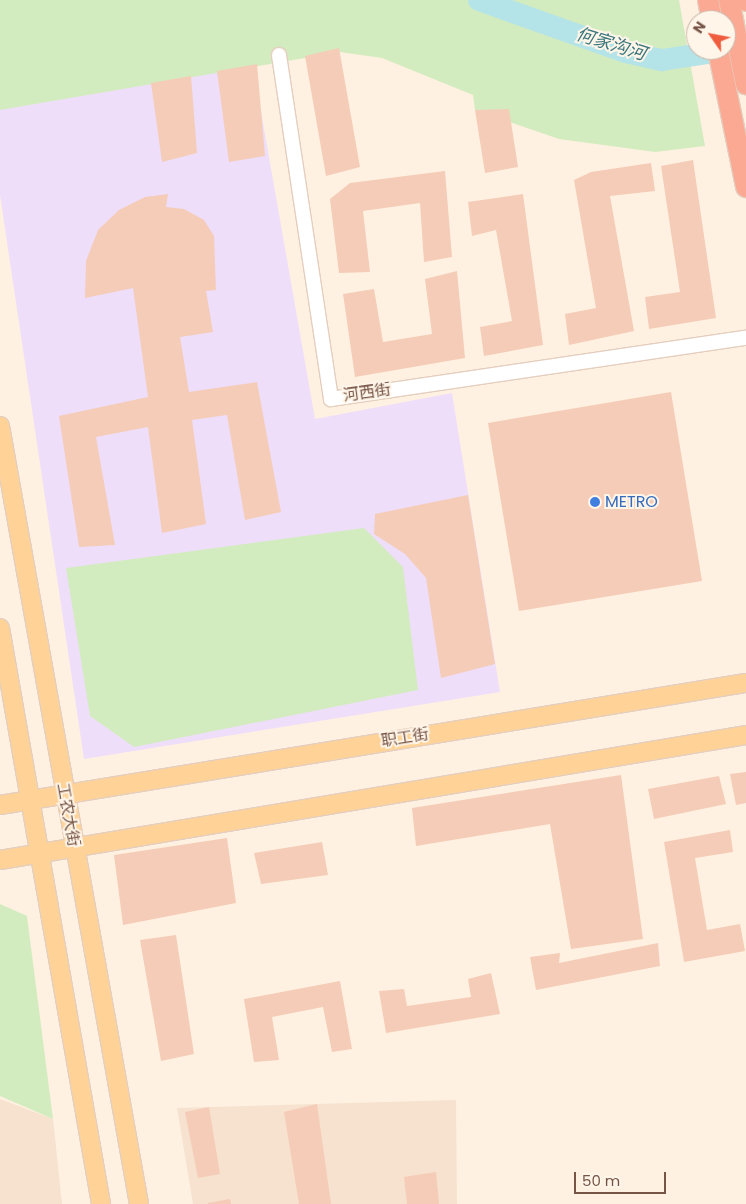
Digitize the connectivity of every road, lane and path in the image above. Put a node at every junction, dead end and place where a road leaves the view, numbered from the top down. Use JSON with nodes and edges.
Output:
{"nodes":[{"id":1,"x":729,"y":0,"type":"edge"},
{"id":2,"x":279,"y":55,"type":"dead end"},
{"id":3,"x":720,"y":60,"type":"edge"},
{"id":4,"x":746,"y":84,"type":"edge"},
{"id":5,"x":746,"y":187,"type":"edge"},
{"id":6,"x":746,"y":338,"type":"edge"},
{"id":7,"x":0,"y":426,"type":"edge"},
{"id":8,"x":0,"y":628,"type":"edge"},
{"id":9,"x":746,"y":683,"type":"edge"},
{"id":10,"x":746,"y":735,"type":"edge"},
{"id":11,"x":64,"y":794,"type":"junction"},
{"id":12,"x":29,"y":800,"type":"junction"},
{"id":13,"x":0,"y":805,"type":"edge"},
{"id":14,"x":74,"y":845,"type":"junction"},
{"id":15,"x":38,"y":852,"type":"junction"},
{"id":16,"x":0,"y":860,"type":"edge"},
{"id":17,"x":101,"y":1204,"type":"edge"},
{"id":18,"x":139,"y":1204,"type":"edge"}],
"edges":[{"from":1,"to":4,"type":"highway"},
{"from":2,"to":6,"type":"street","name":"河西街"},
{"from":3,"to":5,"type":"highway"},
{"from":7,"to":11,"type":"main road","name":"工农大街"},
{"from":8,"to":12,"type":"main road"},
{"from":9,"to":11,"type":"main road","name":"职工街"},
{"from":10,"to":14,"type":"main road"},
{"from":11,"to":12,"type":"main road","name":"职工街"},
{"from":11,"to":14,"type":"main road","name":"工农大街"},
{"from":12,"to":13,"type":"main road","name":"职工街"},
{"from":12,"to":15,"type":"main road"},
{"from":14,"to":15,"type":"main road"},
{"from":14,"to":18,"type":"main road","name":"工农大街"},
{"from":15,"to":16,"type":"main road"},
{"from":15,"to":17,"type":"main road"}]}
